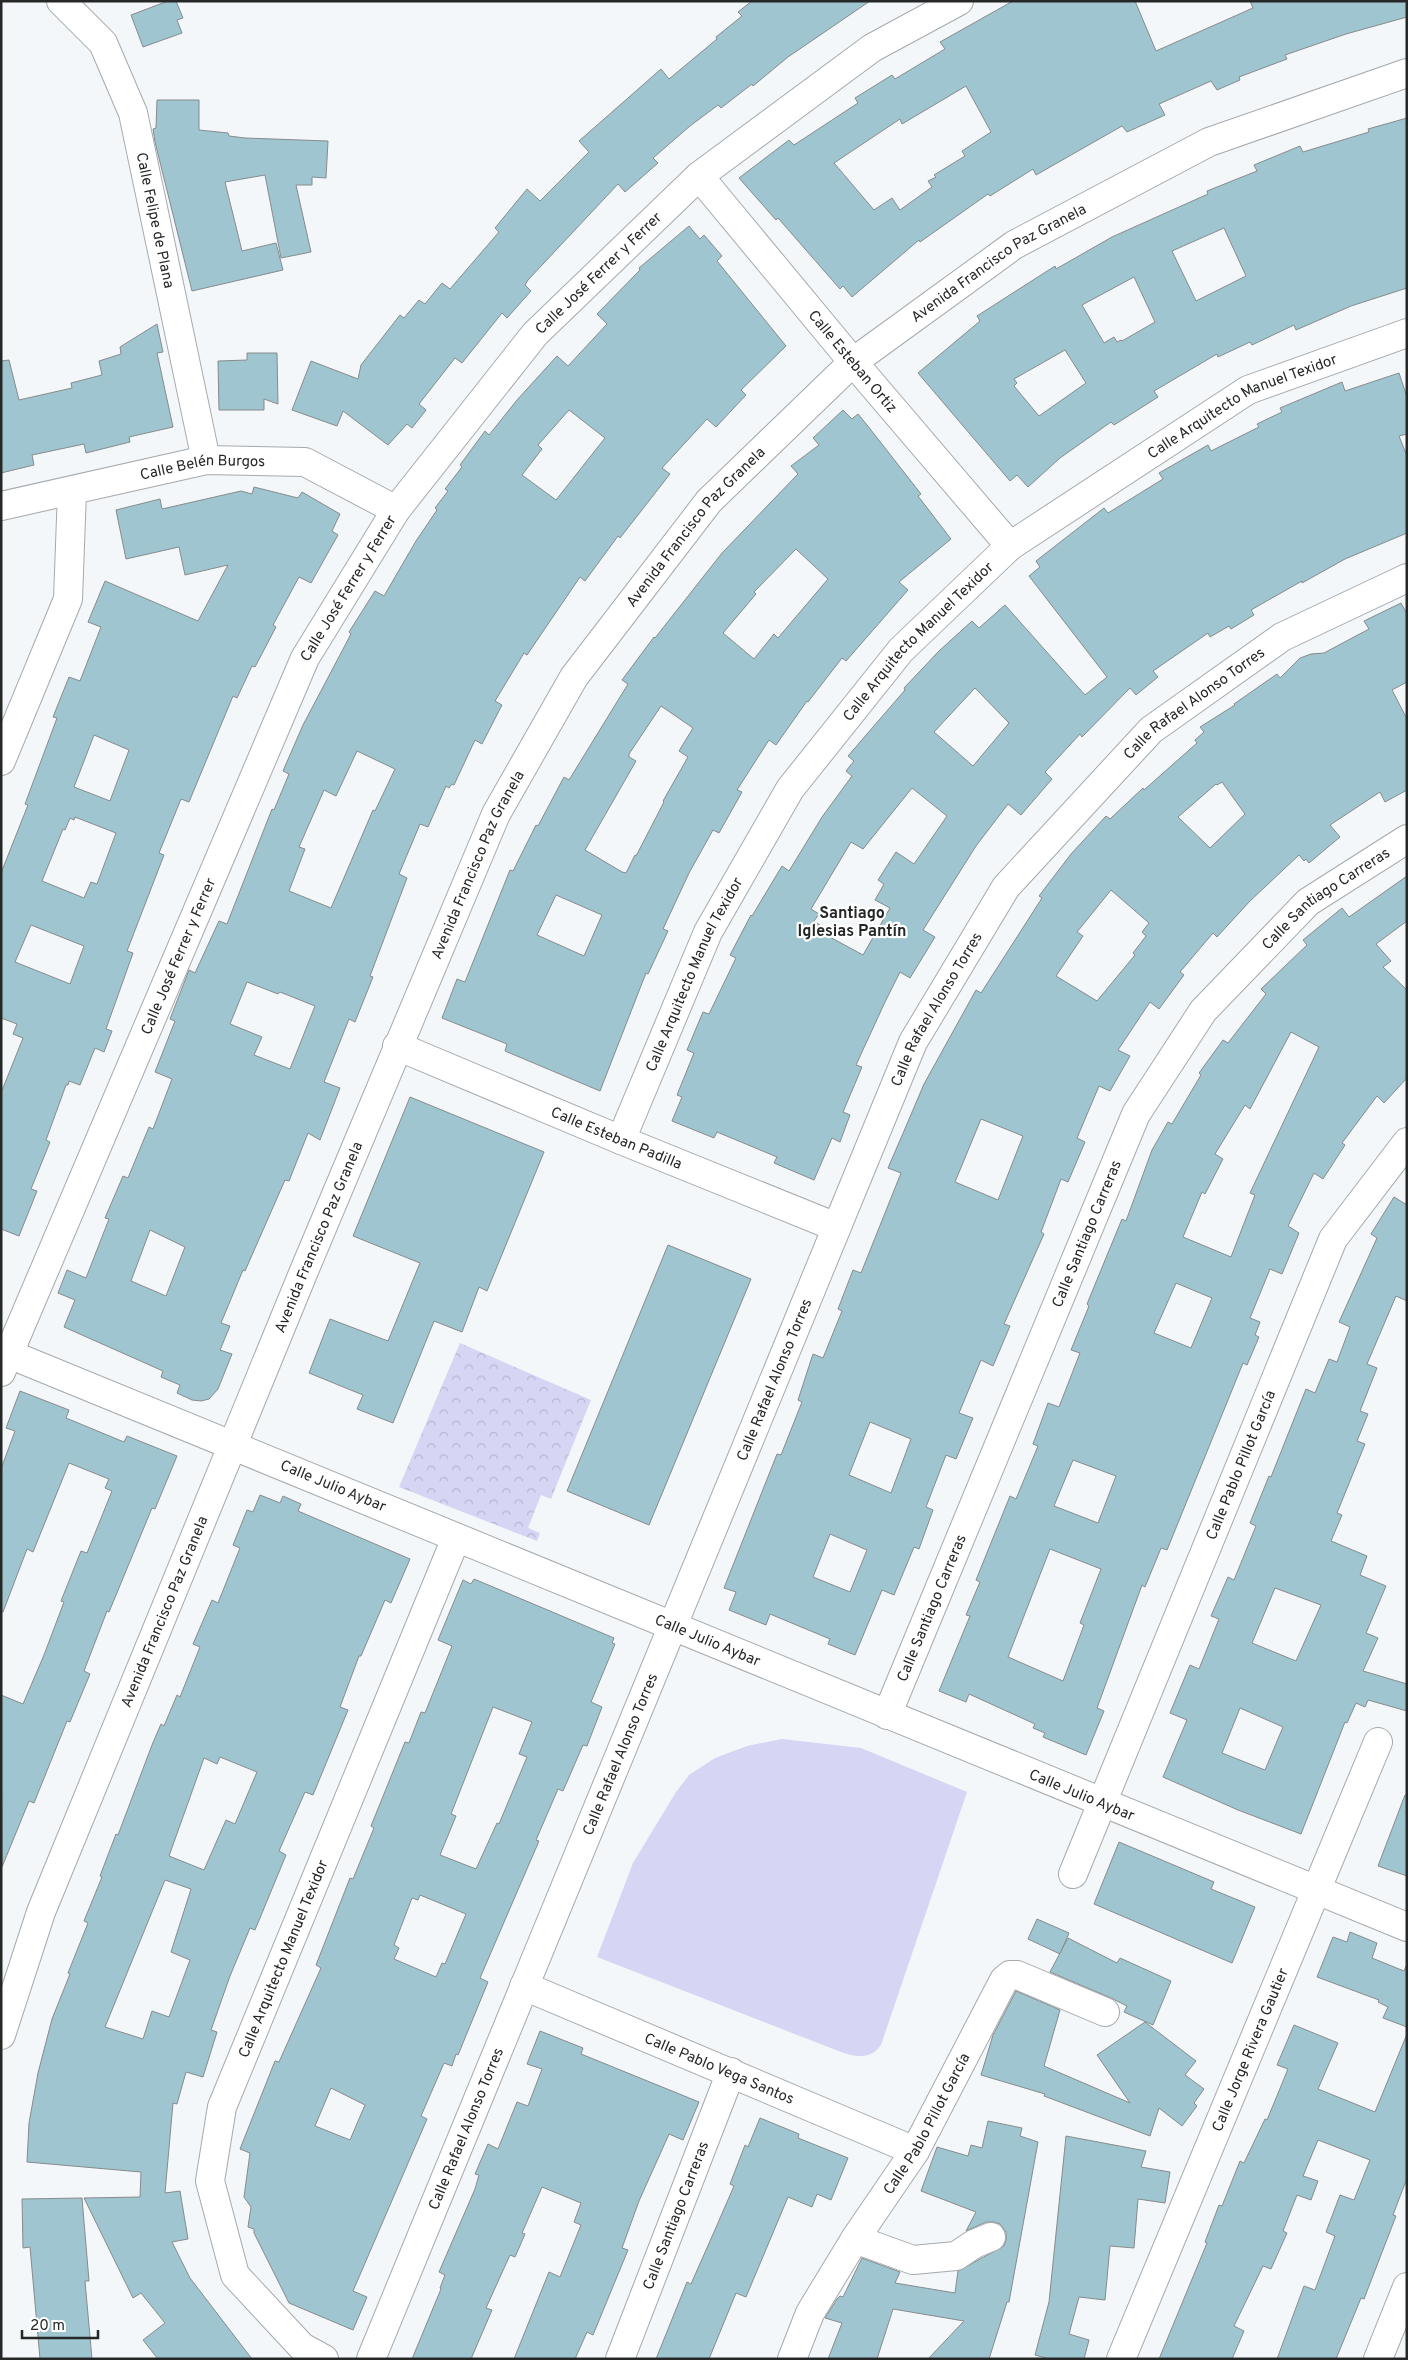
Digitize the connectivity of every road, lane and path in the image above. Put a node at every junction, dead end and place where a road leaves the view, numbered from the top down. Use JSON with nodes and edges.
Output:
{"nodes":[{"id":1,"x":62,"y":1,"type":"edge"},
{"id":2,"x":959,"y":1,"type":"edge"},
{"id":3,"x":1407,"y":73,"type":"edge"},
{"id":4,"x":699,"y":176,"type":"junction"},
{"id":5,"x":1407,"y":333,"type":"edge"},
{"id":6,"x":853,"y":362,"type":"junction"},
{"id":7,"x":206,"y":460,"type":"junction"},
{"id":8,"x":72,"y":491,"type":"junction"},
{"id":9,"x":1,"y":506,"type":"edge"},
{"id":10,"x":396,"y":510,"type":"junction"},
{"id":11,"x":1010,"y":546,"type":"junction"},
{"id":12,"x":1407,"y":578,"type":"edge"},
{"id":13,"x":1,"y":761,"type":"edge"},
{"id":14,"x":1407,"y":839,"type":"edge"},
{"id":15,"x":397,"y":1046,"type":"junction"},
{"id":16,"x":621,"y":1140,"type":"junction"},
{"id":17,"x":1407,"y":1142,"type":"edge"},
{"id":18,"x":836,"y":1227,"type":"junction"},
{"id":19,"x":5,"y":1363,"type":"edge"},
{"id":20,"x":234,"y":1444,"type":"junction"},
{"id":21,"x":456,"y":1538,"type":"junction"},
{"id":22,"x":672,"y":1626,"type":"junction"},
{"id":23,"x":887,"y":1716,"type":"junction"},
{"id":24,"x":1378,"y":1742,"type":"dead end"},
{"id":25,"x":1102,"y":1803,"type":"junction"},
{"id":26,"x":1073,"y":1874,"type":"dead end"},
{"id":27,"x":1317,"y":1890,"type":"junction"},
{"id":28,"x":1407,"y":1927,"type":"edge"},
{"id":29,"x":524,"y":1986,"type":"junction"},
{"id":30,"x":1105,"y":2012,"type":"dead end"},
{"id":31,"x":1,"y":2035,"type":"edge"},
{"id":32,"x":731,"y":2072,"type":"junction"},
{"id":33,"x":915,"y":2151,"type":"junction"},
{"id":34,"x":992,"y":2237,"type":"dead end"},
{"id":35,"x":855,"y":2239,"type":"junction"},
{"id":36,"x":1407,"y":2287,"type":"edge"},
{"id":37,"x":324,"y":2359,"type":"edge"},
{"id":38,"x":371,"y":2359,"type":"edge"},
{"id":39,"x":620,"y":2359,"type":"edge"},
{"id":40,"x":792,"y":2359,"type":"edge"},
{"id":41,"x":1122,"y":2359,"type":"edge"},
{"id":42,"x":1378,"y":2359,"type":"edge"}],
"edges":[{"from":1,"to":7,"type":"street","name":"Calle Felipe de Plana"},
{"from":2,"to":4,"type":"street","name":"Calle José Ferrer y Ferrer"},
{"from":3,"to":6,"type":"street","name":"Avenida Francisco Paz Granela"},
{"from":4,"to":6,"type":"street","name":"Calle Esteban Ortiz"},
{"from":4,"to":10,"type":"street","name":"Calle José Ferrer y Ferrer"},
{"from":5,"to":11,"type":"street","name":"Calle Arquitecto Manuel Texidor"},
{"from":6,"to":11,"type":"street","name":"Calle Esteban Ortiz"},
{"from":6,"to":15,"type":"street","name":"Avenida Francisco Paz Granela"},
{"from":7,"to":8,"type":"street","name":"Calle Belén Burgos"},
{"from":7,"to":10,"type":"street","name":"Calle Belén Burgos"},
{"from":8,"to":9,"type":"street","name":"Calle Belén Burgos"},
{"from":8,"to":13,"type":"street"},
{"from":10,"to":19,"type":"street","name":"Calle José Ferrer y Ferrer"},
{"from":11,"to":16,"type":"street","name":"Calle Arquitecto Manuel Texidor"},
{"from":12,"to":18,"type":"street","name":"Calle Rafael Alonso Torres"},
{"from":14,"to":23,"type":"street","name":"Calle Santiago Carreras"},
{"from":15,"to":16,"type":"street","name":"Calle Esteban Padilla"},
{"from":15,"to":20,"type":"street","name":"Avenida Francisco Paz Granela"},
{"from":16,"to":18,"type":"street","name":"Calle Esteban Padilla"},
{"from":17,"to":25,"type":"street","name":"Calle Pablo Pillot García"},
{"from":18,"to":22,"type":"street","name":"Calle Rafael Alonso Torres"},
{"from":19,"to":20,"type":"street","name":"Calle Julio Aybar"},
{"from":20,"to":21,"type":"street","name":"Calle Julio Aybar"},
{"from":20,"to":31,"type":"street","name":"Avenida Francisco Paz Granela"},
{"from":21,"to":22,"type":"street","name":"Calle Julio Aybar"},
{"from":21,"to":37,"type":"street","name":"Calle Arquitecto Manuel Texidor"},
{"from":22,"to":23,"type":"street","name":"Calle Julio Aybar"},
{"from":22,"to":29,"type":"street","name":"Calle Rafael Alonso Torres"},
{"from":23,"to":25,"type":"street","name":"Calle Julio Aybar"},
{"from":24,"to":27,"type":"street","name":"Calle Jorge Rivera Gautier"},
{"from":25,"to":26,"type":"street","name":"Calle Pablo Pillot García"},
{"from":25,"to":27,"type":"street","name":"Calle Julio Aybar"},
{"from":27,"to":28,"type":"street","name":"Calle Julio Aybar"},
{"from":27,"to":41,"type":"street","name":"Calle Jorge Rivera Gautier"},
{"from":29,"to":32,"type":"street","name":"Calle Pablo Vega Santos"},
{"from":29,"to":38,"type":"street","name":"Calle Rafael Alonso Torres"},
{"from":30,"to":33,"type":"street","name":"Calle Pablo Pillot García"},
{"from":32,"to":33,"type":"street","name":"Calle Pablo Vega Santos"},
{"from":32,"to":39,"type":"street","name":"Calle Santiago Carreras"},
{"from":33,"to":35,"type":"street","name":"Calle Pablo Pillot García"},
{"from":34,"to":35,"type":"street"},
{"from":35,"to":40,"type":"street","name":"Calle Pablo Pillot García"},
{"from":36,"to":42,"type":"street"}]}
